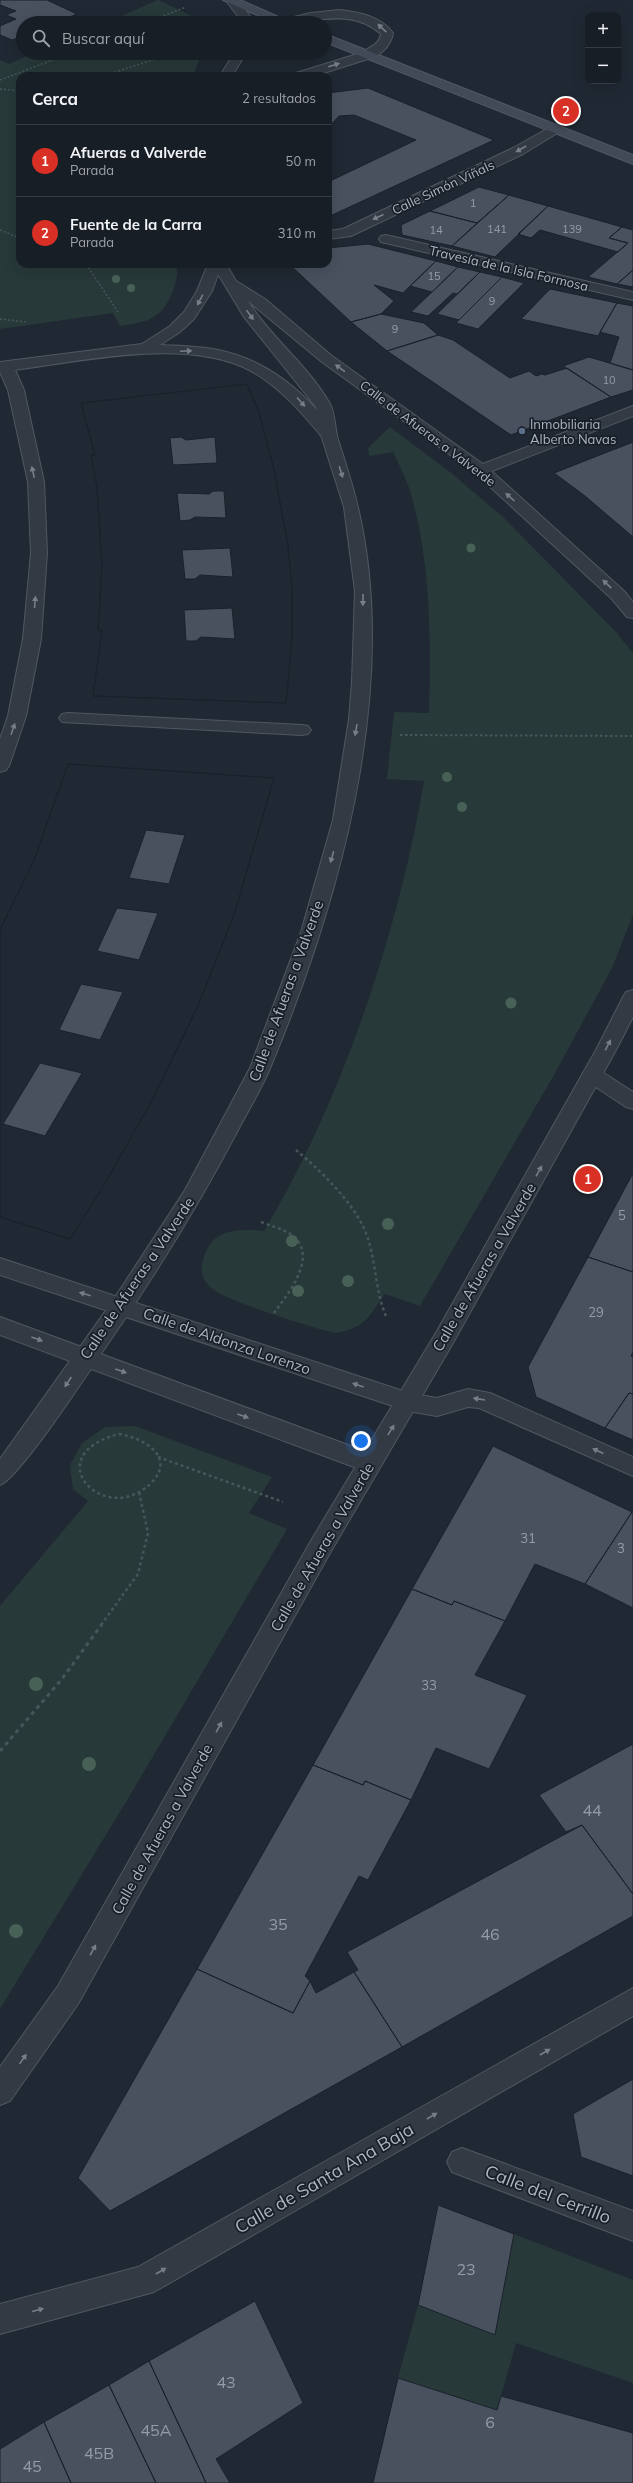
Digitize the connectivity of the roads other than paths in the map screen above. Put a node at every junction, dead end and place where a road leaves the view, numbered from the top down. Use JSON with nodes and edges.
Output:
{"nodes":[{"id":1,"x":231,"y":1,"type":"edge"},
{"id":2,"x":243,"y":16,"type":"edge"},
{"id":3,"x":268,"y":16,"type":"edge"},
{"id":4,"x":314,"y":16,"type":"edge"},
{"id":5,"x":332,"y":41,"type":"edge"},
{"id":6,"x":367,"y":55,"type":"junction"},
{"id":7,"x":236,"y":60,"type":"edge"},
{"id":8,"x":228,"y":72,"type":"edge"},
{"id":9,"x":314,"y":72,"type":"edge"},
{"id":10,"x":554,"y":129,"type":"junction"},
{"id":11,"x":633,"y":160,"type":"edge"},
{"id":12,"x":332,"y":235,"type":"edge"},
{"id":13,"x":386,"y":239,"type":"dead end"},
{"id":14,"x":214,"y":268,"type":"edge"},
{"id":15,"x":221,"y":268,"type":"edge"},
{"id":16,"x":230,"y":282,"type":"junction"},
{"id":17,"x":633,"y":296,"type":"edge"},
{"id":18,"x":147,"y":348,"type":"junction"},
{"id":19,"x":3,"y":367,"type":"edge"},
{"id":20,"x":633,"y":411,"type":"edge"},
{"id":21,"x":329,"y":435,"type":"junction"},
{"id":22,"x":481,"y":470,"type":"junction"},
{"id":23,"x":633,"y":613,"type":"edge"},
{"id":24,"x":68,"y":718,"type":"dead end"},
{"id":25,"x":302,"y":730,"type":"dead end"},
{"id":26,"x":0,"y":766,"type":"edge"},
{"id":27,"x":633,"y":997,"type":"edge"},
{"id":28,"x":592,"y":1075,"type":"junction"},
{"id":29,"x":633,"y":1102,"type":"edge"},
{"id":30,"x":0,"y":1266,"type":"edge"},
{"id":31,"x":122,"y":1305,"type":"junction"},
{"id":32,"x":0,"y":1326,"type":"edge"},
{"id":33,"x":85,"y":1357,"type":"junction"},
{"id":34,"x":408,"y":1402,"type":"junction"},
{"id":35,"x":370,"y":1463,"type":"junction"},
{"id":36,"x":633,"y":1467,"type":"edge"},
{"id":37,"x":0,"y":1476,"type":"edge"},
{"id":38,"x":633,"y":2002,"type":"edge"},
{"id":39,"x":0,"y":2091,"type":"edge"},
{"id":40,"x":462,"y":2162,"type":"dead end"},
{"id":41,"x":633,"y":2226,"type":"edge"},
{"id":42,"x":0,"y":2319,"type":"edge"}],
"edges":[{"from":1,"to":2,"type":"street"},
{"from":1,"to":3,"type":"main road"},
{"from":6,"to":4,"type":"street","one_way":true},
{"from":5,"to":6,"type":"main road"},
{"from":9,"to":6,"type":"street","one_way":true},
{"from":6,"to":10,"type":"main road"},
{"from":7,"to":8,"type":"street"},
{"from":10,"to":11,"type":"main road"},
{"from":10,"to":12,"type":"street","name":"Calle Simón Viñals","one_way":true},
{"from":13,"to":17,"type":"street","name":"Travesía de la Isla Formosa"},
{"from":14,"to":18,"type":"street","one_way":true},
{"from":15,"to":16,"type":"street","name":"Calle de Afueras a Valverde"},
{"from":16,"to":21,"type":"street","name":"Calle de Afueras a Valverde","one_way":true},
{"from":22,"to":16,"type":"street","name":"Calle de Afueras a Valverde","one_way":true},
{"from":18,"to":19,"type":"street"},
{"from":18,"to":21,"type":"street","one_way":true},
{"from":26,"to":19,"type":"street","one_way":true},
{"from":20,"to":22,"type":"street"},
{"from":21,"to":31,"type":"street","name":"Calle de Afueras a Valverde","one_way":true},
{"from":23,"to":22,"type":"street","name":"Calle de Afueras a Valverde","one_way":true},
{"from":24,"to":25,"type":"street"},
{"from":28,"to":27,"type":"street","name":"Calle de Afueras a Valverde","one_way":true},
{"from":28,"to":29,"type":"street"},
{"from":34,"to":28,"type":"street","name":"Calle de Afueras a Valverde","one_way":true},
{"from":31,"to":30,"type":"street","name":"Calle de Aldonza Lorenzo","one_way":true},
{"from":31,"to":33,"type":"street","name":"Calle de Afueras a Valverde"},
{"from":34,"to":31,"type":"street","name":"Calle de Aldonza Lorenzo","one_way":true},
{"from":32,"to":33,"type":"street","one_way":true},
{"from":33,"to":35,"type":"street","one_way":true},
{"from":33,"to":37,"type":"street","name":"Calle de Afueras a Valverde","one_way":true},
{"from":35,"to":34,"type":"street","name":"Calle de Afueras a Valverde","one_way":true},
{"from":36,"to":34,"type":"street","name":"Calle de Aldonza Lorenzo","one_way":true},
{"from":39,"to":35,"type":"street","name":"Calle de Afueras a Valverde","one_way":true},
{"from":42,"to":38,"type":"street","name":"Calle de Santa Ana Baja","one_way":true},
{"from":40,"to":41,"type":"street","name":"Calle del Cerrillo"}]}
